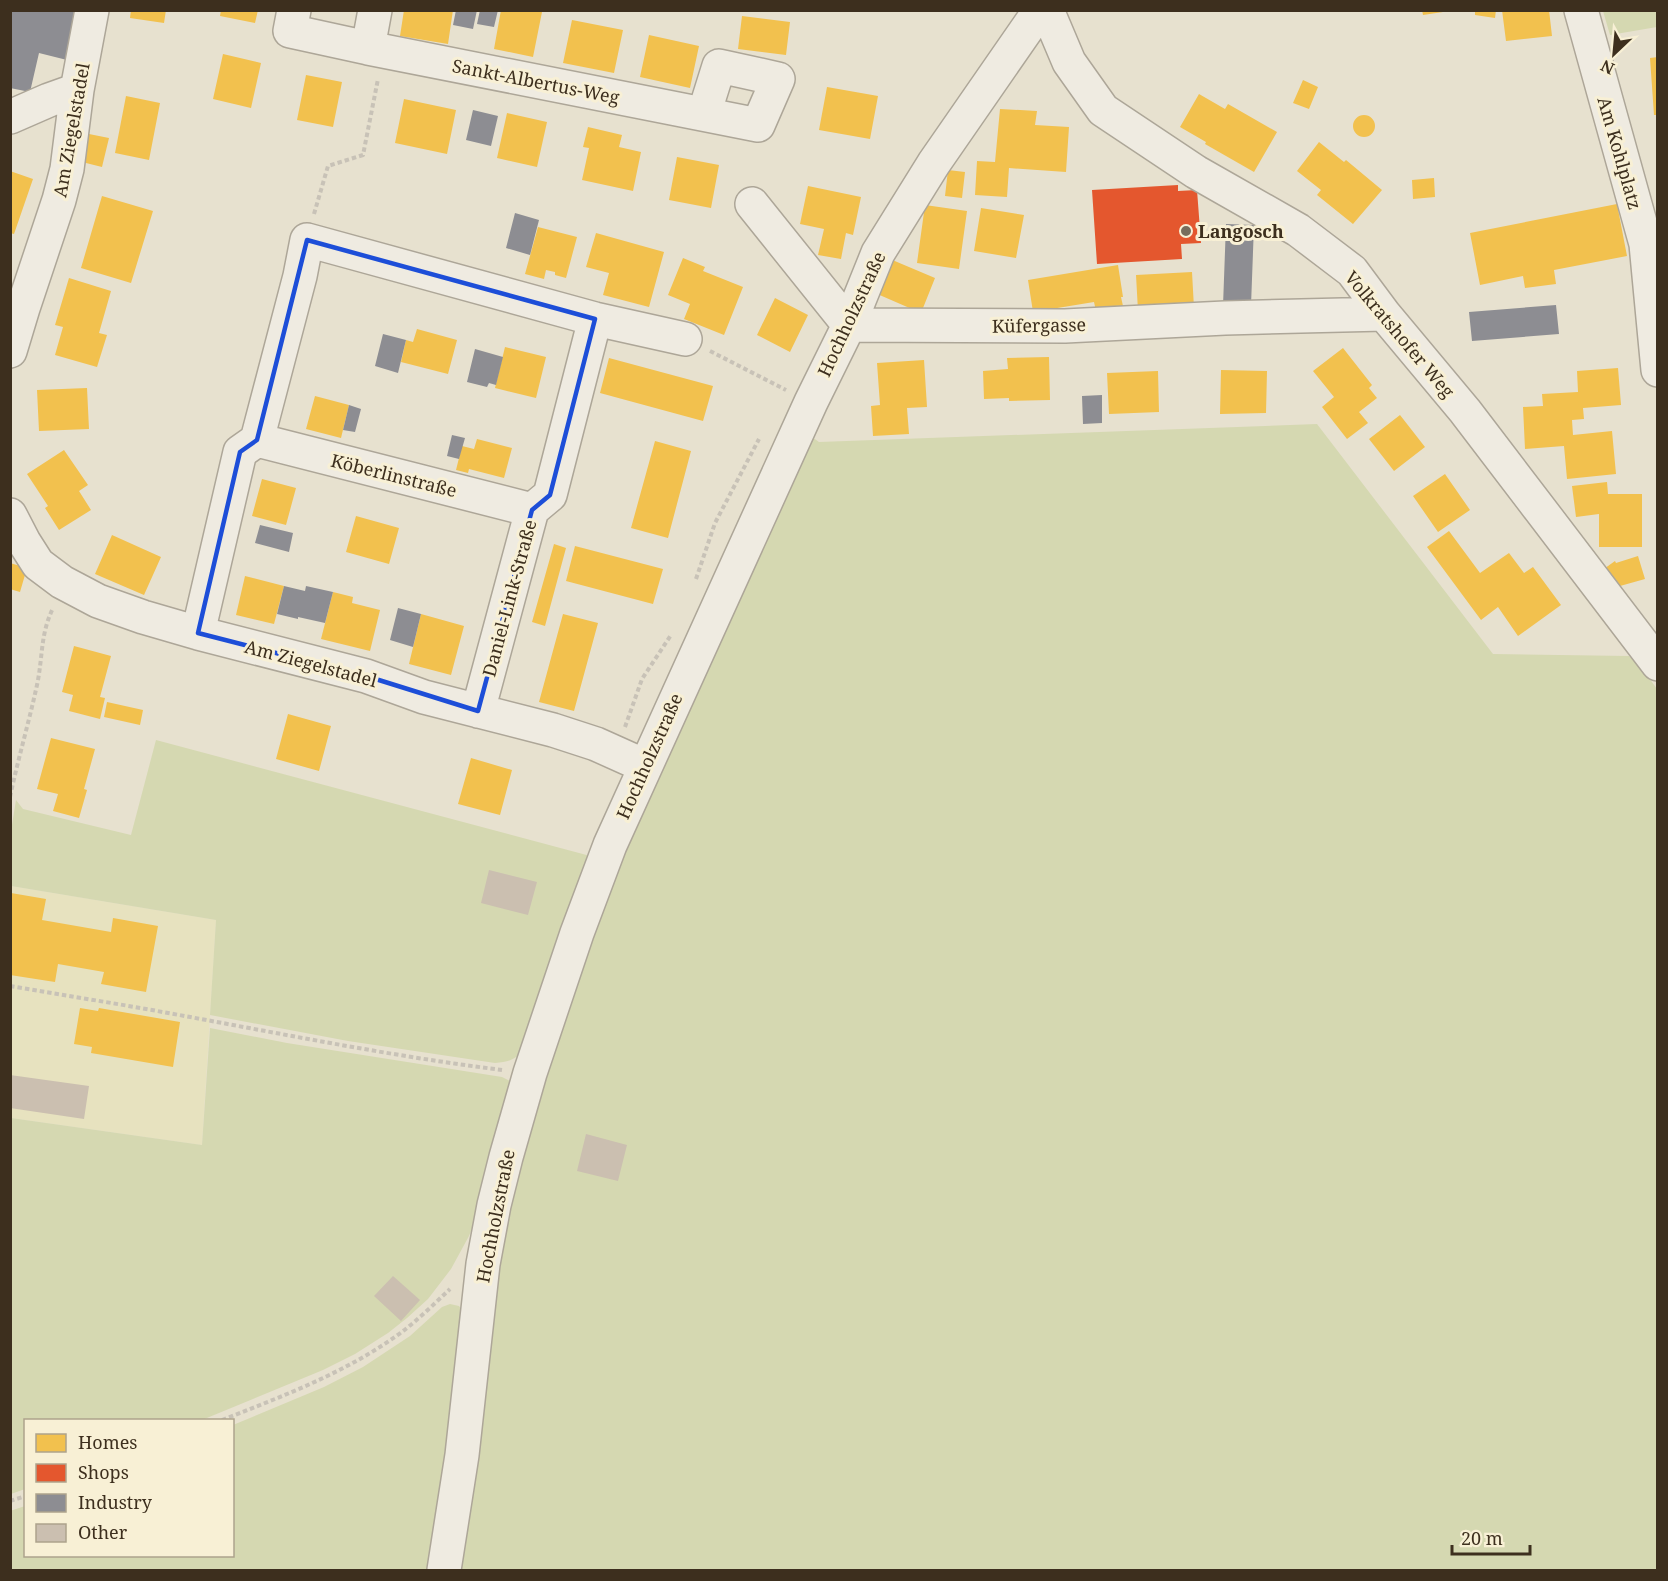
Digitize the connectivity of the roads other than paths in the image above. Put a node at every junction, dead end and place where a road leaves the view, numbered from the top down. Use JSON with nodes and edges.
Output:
{"nodes":[{"id":1,"x":92,"y":10,"type":"edge"},
{"id":2,"x":294,"y":10,"type":"edge"},
{"id":3,"x":375,"y":10,"type":"edge"},
{"id":4,"x":1040,"y":10,"type":"edge"},
{"id":5,"x":1047,"y":10,"type":"edge"},
{"id":6,"x":1581,"y":10,"type":"edge"},
{"id":7,"x":376,"y":49,"type":"junction"},
{"id":8,"x":77,"y":90,"type":"junction"},
{"id":9,"x":704,"y":114,"type":"dead end"},
{"id":10,"x":10,"y":117,"type":"edge"},
{"id":11,"x":752,"y":204,"type":"dead end"},
{"id":12,"x":1652,"y":244,"type":"edge"},
{"id":13,"x":1384,"y":314,"type":"junction"},
{"id":14,"x":595,"y":319,"type":"junction"},
{"id":15,"x":849,"y":325,"type":"junction"},
{"id":16,"x":685,"y":339,"type":"road end"},
{"id":17,"x":10,"y":351,"type":"edge"},
{"id":18,"x":1658,"y":370,"type":"edge"},
{"id":19,"x":257,"y":440,"type":"junction"},
{"id":20,"x":532,"y":510,"type":"junction"},
{"id":21,"x":10,"y":515,"type":"edge"},
{"id":22,"x":198,"y":633,"type":"junction"},
{"id":23,"x":1657,"y":657,"type":"edge"},
{"id":24,"x":478,"y":711,"type":"junction"},
{"id":25,"x":645,"y":766,"type":"junction"},
{"id":26,"x":444,"y":1570,"type":"edge"}],
"edges":[{"from":1,"to":8,"type":"street","name":"Am Ziegelstadel"},
{"from":2,"to":7,"type":"street","name":"Sankt-Albertus-Weg"},
{"from":3,"to":7,"type":"street"},
{"from":4,"to":15,"type":"street","name":"Hochholzstraße"},
{"from":5,"to":13,"type":"street","name":"Volkratshofer Weg"},
{"from":6,"to":12,"type":"street","name":"Am Kohlplatz"},
{"from":7,"to":9,"type":"street","name":"Sankt-Albertus-Weg"},
{"from":8,"to":10,"type":"street"},
{"from":8,"to":17,"type":"street","name":"Am Ziegelstadel"},
{"from":11,"to":15,"type":"street"},
{"from":12,"to":18,"type":"street","name":"Am Kohlplatz"},
{"from":13,"to":15,"type":"street","name":"Küfergasse"},
{"from":13,"to":23,"type":"street","name":"Volkratshofer Weg"},
{"from":14,"to":16,"type":"street"},
{"from":14,"to":19,"type":"street"},
{"from":14,"to":20,"type":"street","name":"Daniel-Link-Straße"},
{"from":15,"to":25,"type":"street","name":"Hochholzstraße"},
{"from":19,"to":20,"type":"street","name":"Köberlinstraße"},
{"from":19,"to":22,"type":"street"},
{"from":20,"to":24,"type":"street","name":"Daniel-Link-Straße"},
{"from":21,"to":22,"type":"street","name":"Am Ziegelstadel"},
{"from":22,"to":24,"type":"street","name":"Am Ziegelstadel"},
{"from":24,"to":25,"type":"street","name":"Am Ziegelstadel"},
{"from":25,"to":26,"type":"street","name":"Hochholzstraße"}]}
